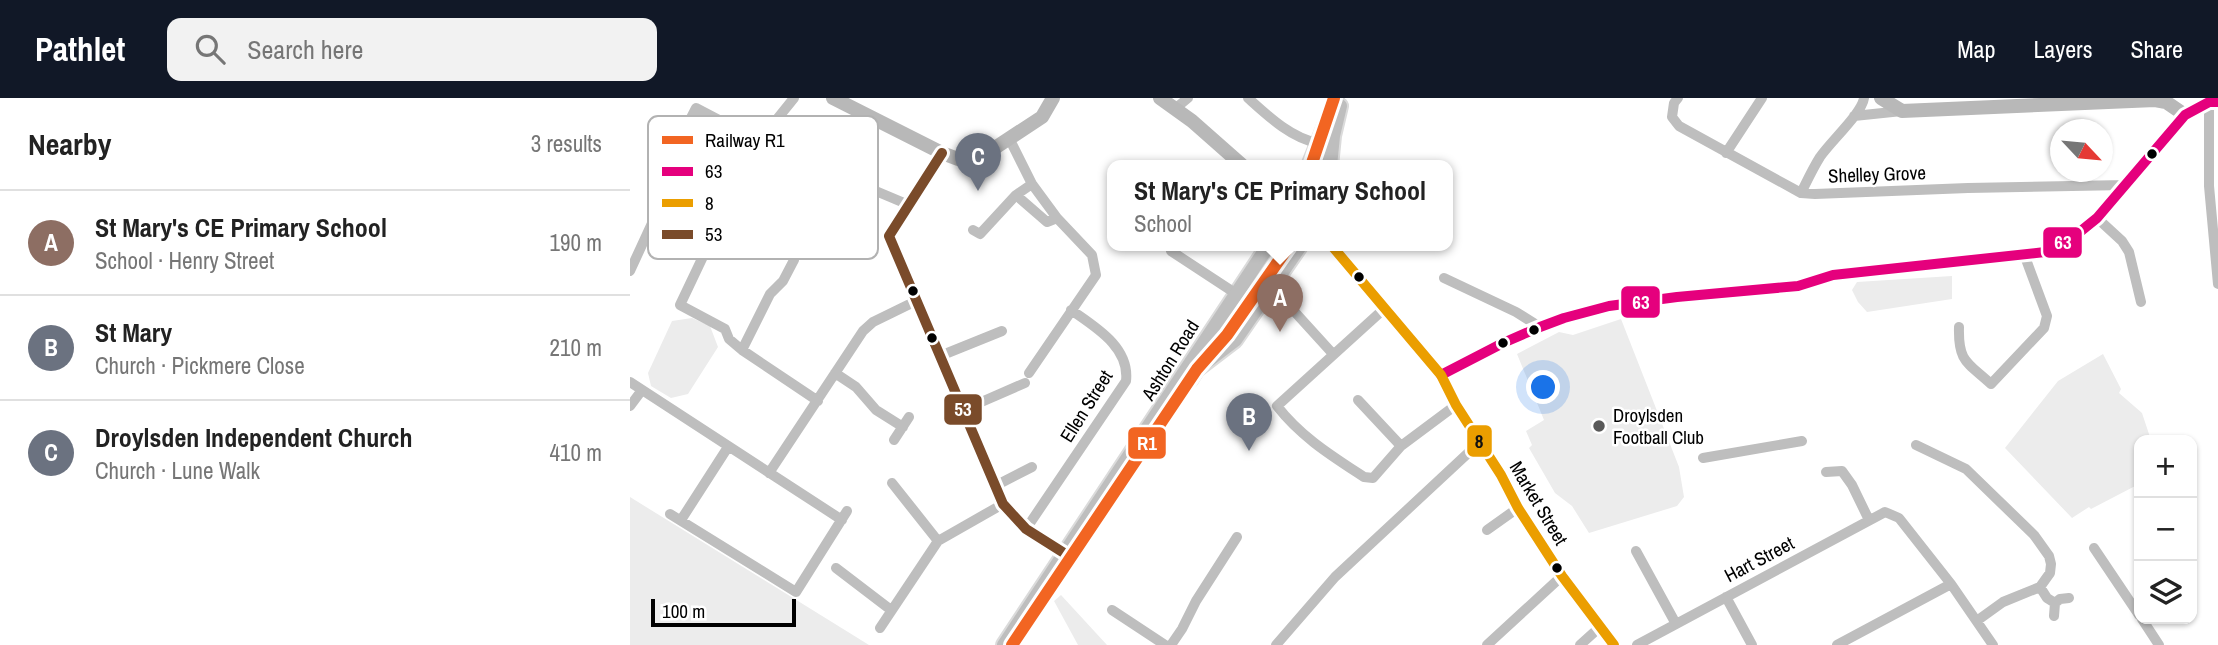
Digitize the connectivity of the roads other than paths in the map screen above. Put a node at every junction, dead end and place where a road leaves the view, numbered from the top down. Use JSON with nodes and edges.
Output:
{"nodes":[{"id":1,"x":794,"y":98,"type":"edge"},
{"id":2,"x":832,"y":98,"type":"edge"},
{"id":3,"x":1053,"y":98,"type":"edge"},
{"id":4,"x":1160,"y":98,"type":"edge"},
{"id":5,"x":1188,"y":98,"type":"edge"},
{"id":6,"x":1248,"y":98,"type":"edge"},
{"id":7,"x":1678,"y":98,"type":"edge"},
{"id":8,"x":1762,"y":98,"type":"edge"},
{"id":9,"x":1864,"y":98,"type":"edge"},
{"id":10,"x":1882,"y":98,"type":"edge"},
{"id":11,"x":2212,"y":101,"type":"edge"},
{"id":12,"x":1339,"y":102,"type":"edge"},
{"id":13,"x":1175,"y":108,"type":"junction"},
{"id":14,"x":1902,"y":111,"type":"junction"},
{"id":15,"x":2185,"y":115,"type":"junction"},
{"id":16,"x":692,"y":116,"type":"edge"},
{"id":17,"x":713,"y":116,"type":"edge"},
{"id":18,"x":779,"y":116,"type":"edge"},
{"id":19,"x":868,"y":116,"type":"edge"},
{"id":20,"x":1854,"y":116,"type":"junction"},
{"id":21,"x":878,"y":121,"type":"edge"},
{"id":22,"x":1009,"y":138,"type":"junction"},
{"id":23,"x":1318,"y":143,"type":"junction"},
{"id":24,"x":942,"y":153,"type":"junction"},
{"id":25,"x":1727,"y":153,"type":"junction"},
{"id":26,"x":1236,"y":160,"type":"edge"},
{"id":27,"x":1311,"y":160,"type":"edge"},
{"id":28,"x":1322,"y":160,"type":"edge"},
{"id":29,"x":1331,"y":160,"type":"edge"},
{"id":30,"x":1032,"y":184,"type":"junction"},
{"id":31,"x":2125,"y":185,"type":"junction"},
{"id":32,"x":2214,"y":186,"type":"edge"},
{"id":33,"x":878,"y":192,"type":"edge"},
{"id":34,"x":1801,"y":193,"type":"junction"},
{"id":35,"x":1016,"y":195,"type":"junction"},
{"id":36,"x":909,"y":205,"type":"junction"},
{"id":37,"x":1057,"y":218,"type":"junction"},
{"id":38,"x":2097,"y":218,"type":"junction"},
{"id":39,"x":973,"y":230,"type":"dead end"},
{"id":40,"x":648,"y":235,"type":"edge"},
{"id":41,"x":1171,"y":251,"type":"dead end"},
{"id":42,"x":1264,"y":251,"type":"edge"},
{"id":43,"x":1297,"y":251,"type":"edge"},
{"id":44,"x":1336,"y":251,"type":"edge"},
{"id":45,"x":2024,"y":254,"type":"junction"},
{"id":46,"x":702,"y":259,"type":"edge"},
{"id":47,"x":794,"y":259,"type":"edge"},
{"id":48,"x":2217,"y":267,"type":"edge"},
{"id":49,"x":630,"y":271,"type":"edge"},
{"id":50,"x":1444,"y":278,"type":"dead end"},
{"id":51,"x":2218,"y":284,"type":"edge"},
{"id":52,"x":1235,"y":293,"type":"junction"},
{"id":53,"x":916,"y":301,"type":"junction"},
{"id":54,"x":2141,"y":302,"type":"dead end"},
{"id":55,"x":1385,"y":308,"type":"junction"},
{"id":56,"x":1071,"y":310,"type":"junction"},
{"id":57,"x":1293,"y":310,"type":"dead end"},
{"id":58,"x":1540,"y":327,"type":"junction"},
{"id":59,"x":1959,"y":327,"type":"dead end"},
{"id":60,"x":1002,"y":331,"type":"dead end"},
{"id":61,"x":742,"y":350,"type":"junction"},
{"id":62,"x":1333,"y":354,"type":"junction"},
{"id":63,"x":940,"y":356,"type":"junction"},
{"id":64,"x":835,"y":373,"type":"junction"},
{"id":65,"x":1441,"y":375,"type":"junction"},
{"id":66,"x":630,"y":383,"type":"edge"},
{"id":67,"x":642,"y":390,"type":"junction"},
{"id":68,"x":1358,"y":400,"type":"dead end"},
{"id":69,"x":818,"y":401,"type":"junction"},
{"id":70,"x":1456,"y":405,"type":"junction"},
{"id":71,"x":630,"y":406,"type":"edge"},
{"id":72,"x":964,"y":410,"type":"junction"},
{"id":73,"x":909,"y":417,"type":"dead end"},
{"id":74,"x":902,"y":427,"type":"junction"},
{"id":75,"x":894,"y":440,"type":"dead end"},
{"id":76,"x":1802,"y":441,"type":"dead end"},
{"id":77,"x":1480,"y":442,"type":"junction"},
{"id":78,"x":1916,"y":445,"type":"dead end"},
{"id":79,"x":1401,"y":446,"type":"junction"},
{"id":80,"x":728,"y":447,"type":"junction"},
{"id":81,"x":1703,"y":458,"type":"dead end"},
{"id":82,"x":1032,"y":467,"type":"dead end"},
{"id":83,"x":1826,"y":472,"type":"dead end"},
{"id":84,"x":769,"y":473,"type":"junction"},
{"id":85,"x":892,"y":483,"type":"dead end"},
{"id":86,"x":995,"y":486,"type":"junction"},
{"id":87,"x":1003,"y":504,"type":"junction"},
{"id":88,"x":1518,"y":508,"type":"junction"},
{"id":89,"x":670,"y":513,"type":"dead end"},
{"id":90,"x":681,"y":520,"type":"junction"},
{"id":91,"x":1869,"y":520,"type":"junction"},
{"id":92,"x":1026,"y":529,"type":"junction"},
{"id":93,"x":1487,"y":530,"type":"dead end"},
{"id":94,"x":1237,"y":537,"type":"dead end"},
{"id":95,"x":937,"y":541,"type":"junction"},
{"id":96,"x":2094,"y":548,"type":"dead end"},
{"id":97,"x":1636,"y":551,"type":"dead end"},
{"id":98,"x":1064,"y":553,"type":"junction"},
{"id":99,"x":836,"y":568,"type":"dead end"},
{"id":100,"x":1562,"y":576,"type":"junction"},
{"id":101,"x":1951,"y":584,"type":"junction"},
{"id":102,"x":2040,"y":587,"type":"junction"},
{"id":103,"x":1726,"y":597,"type":"junction"},
{"id":104,"x":2069,"y":598,"type":"dead end"},
{"id":105,"x":2055,"y":603,"type":"junction"},
{"id":106,"x":2134,"y":607,"type":"edge"},
{"id":107,"x":891,"y":610,"type":"junction"},
{"id":108,"x":1112,"y":610,"type":"dead end"},
{"id":109,"x":2054,"y":615,"type":"dead end"},
{"id":110,"x":1978,"y":620,"type":"junction"},
{"id":111,"x":1676,"y":624,"type":"junction"},
{"id":112,"x":2146,"y":624,"type":"edge"},
{"id":113,"x":1600,"y":627,"type":"junction"},
{"id":114,"x":880,"y":628,"type":"dead end"},
{"id":115,"x":1004,"y":645,"type":"edge"},
{"id":116,"x":1165,"y":645,"type":"edge"},
{"id":117,"x":1171,"y":645,"type":"edge"},
{"id":118,"x":1276,"y":645,"type":"edge"},
{"id":119,"x":1487,"y":645,"type":"edge"},
{"id":120,"x":1580,"y":645,"type":"edge"},
{"id":121,"x":1614,"y":645,"type":"edge"},
{"id":122,"x":1637,"y":645,"type":"edge"},
{"id":123,"x":1752,"y":645,"type":"edge"},
{"id":124,"x":1838,"y":645,"type":"edge"},
{"id":125,"x":1993,"y":645,"type":"edge"},
{"id":126,"x":2159,"y":645,"type":"edge"}],
"edges":[{"from":1,"to":18,"type":"street"},
{"from":2,"to":19,"type":"street"},
{"from":3,"to":22,"type":"street"},
{"from":4,"to":13,"type":"street"},
{"from":5,"to":13,"type":"street"},
{"from":6,"to":23,"type":"street"},
{"from":7,"to":25,"type":"street","name":"Shelley Grove"},
{"from":8,"to":25,"type":"street"},
{"from":9,"to":20,"type":"street"},
{"from":10,"to":14,"type":"street"},
{"from":11,"to":15,"type":"street"},
{"from":11,"to":32,"type":"street"},
{"from":12,"to":23,"type":"main road"},
{"from":12,"to":28,"type":"street"},
{"from":12,"to":29,"type":"main road"},
{"from":13,"to":26,"type":"street"},
{"from":14,"to":15,"type":"street"},
{"from":14,"to":20,"type":"street"},
{"from":15,"to":31,"type":"street"},
{"from":16,"to":17,"type":"street"},
{"from":20,"to":34,"type":"street"},
{"from":21,"to":24,"type":"street"},
{"from":22,"to":24,"type":"street"},
{"from":22,"to":30,"type":"street"},
{"from":23,"to":27,"type":"main road"},
{"from":24,"to":36,"type":"street"},
{"from":25,"to":34,"type":"street","name":"Shelley Grove"},
{"from":30,"to":35,"type":"street"},
{"from":30,"to":37,"type":"street"},
{"from":31,"to":34,"type":"street","name":"Shelley Grove"},
{"from":31,"to":38,"type":"street"},
{"from":32,"to":48,"type":"street"},
{"from":33,"to":36,"type":"street"},
{"from":35,"to":37,"type":"street"},
{"from":35,"to":39,"type":"street"},
{"from":36,"to":53,"type":"street"},
{"from":37,"to":56,"type":"street"},
{"from":38,"to":45,"type":"street"},
{"from":38,"to":54,"type":"street"},
{"from":40,"to":49,"type":"street"},
{"from":41,"to":52,"type":"street"},
{"from":42,"to":52,"type":"main road","name":"Ashton Road"},
{"from":43,"to":98,"type":"main road","name":"Ashton Road"},
{"from":44,"to":55,"type":"street","name":"Market Street"},
{"from":45,"to":58,"type":"street"},
{"from":45,"to":59,"type":"street"},
{"from":46,"to":61,"type":"street"},
{"from":47,"to":61,"type":"street"},
{"from":48,"to":51,"type":"street"},
{"from":50,"to":58,"type":"street"},
{"from":52,"to":98,"type":"main road","name":"Ashton Road"},
{"from":53,"to":63,"type":"street"},
{"from":53,"to":64,"type":"street"},
{"from":55,"to":62,"type":"street"},
{"from":55,"to":65,"type":"street","name":"Market Street"},
{"from":56,"to":72,"type":"street"},
{"from":56,"to":92,"type":"street","name":"Ellen Street"},
{"from":57,"to":62,"type":"street"},
{"from":58,"to":65,"type":"street"},
{"from":60,"to":63,"type":"street"},
{"from":61,"to":69,"type":"street"},
{"from":62,"to":79,"type":"street"},
{"from":63,"to":72,"type":"street"},
{"from":64,"to":69,"type":"street"},
{"from":64,"to":74,"type":"street"},
{"from":65,"to":70,"type":"street","name":"Market Street"},
{"from":66,"to":67,"type":"street"},
{"from":67,"to":71,"type":"street"},
{"from":67,"to":80,"type":"street"},
{"from":68,"to":79,"type":"street"},
{"from":69,"to":84,"type":"street"},
{"from":70,"to":77,"type":"street","name":"Market Street"},
{"from":70,"to":79,"type":"street"},
{"from":72,"to":86,"type":"street"},
{"from":73,"to":74,"type":"street"},
{"from":74,"to":75,"type":"street"},
{"from":76,"to":81,"type":"street"},
{"from":77,"to":88,"type":"street","name":"Market Street"},
{"from":77,"to":118,"type":"street"},
{"from":78,"to":102,"type":"street"},
{"from":80,"to":84,"type":"street"},
{"from":80,"to":90,"type":"street"},
{"from":82,"to":86,"type":"street"},
{"from":83,"to":91,"type":"street"},
{"from":84,"to":90,"type":"street"},
{"from":85,"to":95,"type":"street"},
{"from":86,"to":87,"type":"street"},
{"from":87,"to":92,"type":"street"},
{"from":87,"to":95,"type":"street"},
{"from":88,"to":93,"type":"street"},
{"from":88,"to":100,"type":"street","name":"Market Street"},
{"from":89,"to":90,"type":"street"},
{"from":91,"to":101,"type":"street","name":"Hart Street"},
{"from":91,"to":103,"type":"street","name":"Hart Street"},
{"from":92,"to":98,"type":"street"},
{"from":94,"to":117,"type":"street"},
{"from":95,"to":107,"type":"street"},
{"from":96,"to":106,"type":"street"},
{"from":97,"to":111,"type":"street"},
{"from":98,"to":115,"type":"main road"},
{"from":99,"to":107,"type":"street"},
{"from":100,"to":113,"type":"street","name":"Market Street"},
{"from":100,"to":119,"type":"street"},
{"from":101,"to":110,"type":"street"},
{"from":101,"to":124,"type":"street"},
{"from":102,"to":105,"type":"street"},
{"from":102,"to":110,"type":"street"},
{"from":103,"to":111,"type":"street","name":"Hart Street"},
{"from":103,"to":123,"type":"street"},
{"from":104,"to":105,"type":"street"},
{"from":105,"to":109,"type":"street"},
{"from":107,"to":114,"type":"street"},
{"from":108,"to":116,"type":"street"},
{"from":110,"to":125,"type":"street"},
{"from":111,"to":122,"type":"street","name":"Hart Street"},
{"from":112,"to":126,"type":"street"},
{"from":113,"to":120,"type":"street"},
{"from":113,"to":121,"type":"street","name":"Market Street"}]}
